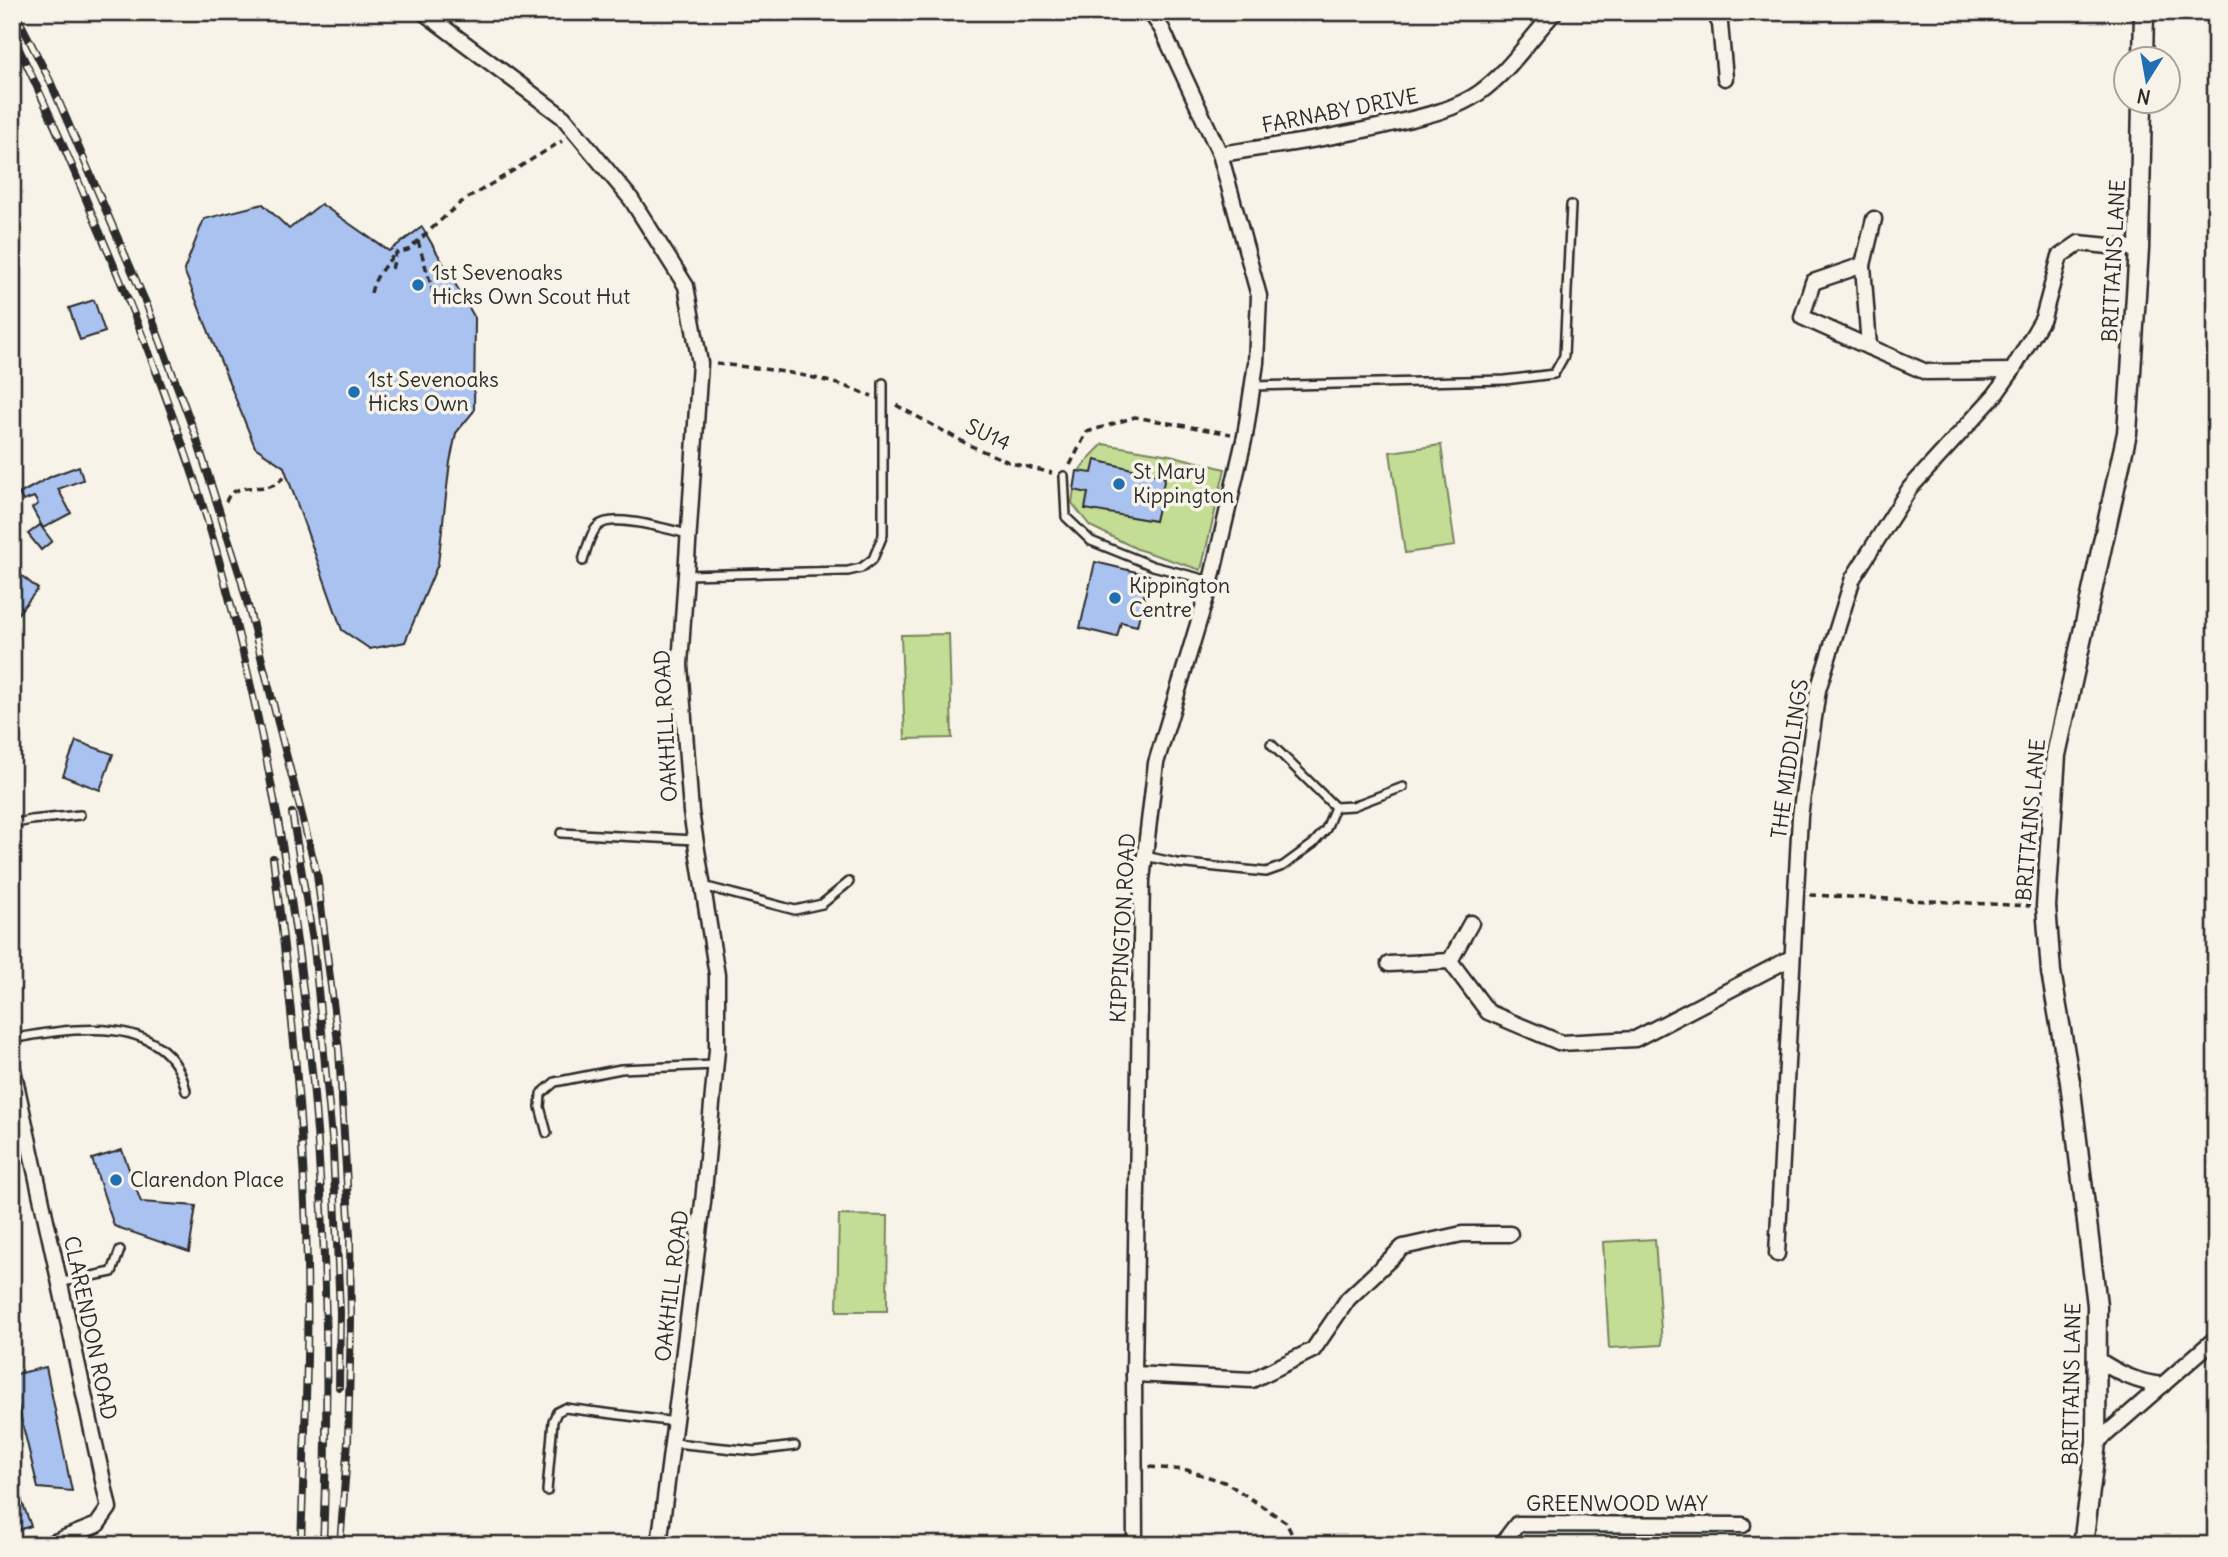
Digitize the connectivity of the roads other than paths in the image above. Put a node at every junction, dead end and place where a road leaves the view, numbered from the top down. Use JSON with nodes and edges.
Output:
{"nodes":[{"id":1,"x":423,"y":12,"type":"edge"},
{"id":2,"x":1150,"y":12,"type":"edge"},
{"id":3,"x":1556,"y":12,"type":"edge"},
{"id":4,"x":1714,"y":12,"type":"edge"},
{"id":5,"x":2144,"y":12,"type":"edge"},
{"id":6,"x":2143,"y":46,"type":"edge"},
{"id":7,"x":1725,"y":78,"type":"dead end"},
{"id":8,"x":2142,"y":116,"type":"edge"},
{"id":9,"x":1220,"y":154,"type":"junction"},
{"id":10,"x":1571,"y":205,"type":"dead end"},
{"id":11,"x":1874,"y":219,"type":"dead end"},
{"id":12,"x":2139,"y":249,"type":"junction"},
{"id":13,"x":1863,"y":265,"type":"junction"},
{"id":14,"x":1869,"y":347,"type":"junction"},
{"id":15,"x":2012,"y":371,"type":"junction"},
{"id":16,"x":883,"y":383,"type":"dead end"},
{"id":17,"x":1252,"y":386,"type":"junction"},
{"id":18,"x":1064,"y":476,"type":"road end"},
{"id":19,"x":689,"y":534,"type":"junction"},
{"id":20,"x":583,"y":561,"type":"dead end"},
{"id":21,"x":687,"y":575,"type":"junction"},
{"id":22,"x":1211,"y":581,"type":"junction"},
{"id":23,"x":1271,"y":744,"type":"dead end"},
{"id":24,"x":1403,"y":786,"type":"dead end"},
{"id":25,"x":1335,"y":807,"type":"junction"},
{"id":26,"x":80,"y":815,"type":"dead end"},
{"id":27,"x":12,"y":824,"type":"edge"},
{"id":28,"x":561,"y":833,"type":"dead end"},
{"id":29,"x":695,"y":840,"type":"junction"},
{"id":30,"x":1145,"y":856,"type":"junction"},
{"id":31,"x":849,"y":882,"type":"dead end"},
{"id":32,"x":702,"y":886,"type":"junction"},
{"id":33,"x":1471,"y":923,"type":"dead end"},
{"id":34,"x":1791,"y":958,"type":"junction"},
{"id":35,"x":1450,"y":961,"type":"junction"},
{"id":36,"x":1389,"y":964,"type":"dead end"},
{"id":37,"x":12,"y":1039,"type":"edge"},
{"id":38,"x":12,"y":1065,"type":"edge"},
{"id":39,"x":716,"y":1065,"type":"junction"},
{"id":40,"x":14,"y":1084,"type":"edge"},
{"id":41,"x":186,"y":1091,"type":"dead end"},
{"id":42,"x":547,"y":1133,"type":"dead end"},
{"id":43,"x":1510,"y":1234,"type":"dead end"},
{"id":44,"x":120,"y":1250,"type":"dead end"},
{"id":45,"x":1777,"y":1254,"type":"dead end"},
{"id":46,"x":58,"y":1283,"type":"junction"},
{"id":47,"x":2216,"y":1338,"type":"edge"},
{"id":48,"x":2097,"y":1359,"type":"junction"},
{"id":49,"x":1134,"y":1374,"type":"junction"},
{"id":50,"x":2163,"y":1385,"type":"junction"},
{"id":51,"x":676,"y":1422,"type":"junction"},
{"id":52,"x":674,"y":1443,"type":"junction"},
{"id":53,"x":2096,"y":1443,"type":"junction"},
{"id":54,"x":795,"y":1446,"type":"dead end"},
{"id":55,"x":547,"y":1490,"type":"dead end"},
{"id":56,"x":1743,"y":1525,"type":"dead end"},
{"id":57,"x":47,"y":1545,"type":"edge"},
{"id":58,"x":659,"y":1545,"type":"edge"},
{"id":59,"x":1135,"y":1545,"type":"edge"},
{"id":60,"x":1501,"y":1545,"type":"edge"},
{"id":61,"x":2083,"y":1545,"type":"edge"}],
"edges":[{"from":1,"to":19,"type":"street","name":"OAKHILL ROAD"},
{"from":2,"to":9,"type":"street","name":"KIPPINGTON ROAD"},
{"from":3,"to":9,"type":"street","name":"FARNABY DRIVE"},
{"from":4,"to":7,"type":"street"},
{"from":5,"to":6,"type":"street"},
{"from":8,"to":12,"type":"street","name":"BRITTAINS LANE"},
{"from":9,"to":17,"type":"street","name":"KIPPINGTON ROAD"},
{"from":10,"to":17,"type":"lane"},
{"from":11,"to":13,"type":"street"},
{"from":12,"to":15,"type":"street","name":"THE MIDDLINGS"},
{"from":12,"to":48,"type":"street","name":"BRITTAINS LANE"},
{"from":13,"to":14,"type":"street"},
{"from":13,"to":14,"type":"street"},
{"from":14,"to":15,"type":"street"},
{"from":15,"to":34,"type":"street","name":"THE MIDDLINGS"},
{"from":16,"to":21,"type":"lane"},
{"from":17,"to":22,"type":"street","name":"KIPPINGTON ROAD"},
{"from":18,"to":22,"type":"lane"},
{"from":19,"to":20,"type":"lane"},
{"from":19,"to":21,"type":"street","name":"OAKHILL ROAD"},
{"from":21,"to":29,"type":"street","name":"OAKHILL ROAD"},
{"from":22,"to":30,"type":"street","name":"KIPPINGTON ROAD"},
{"from":23,"to":25,"type":"lane"},
{"from":24,"to":25,"type":"lane"},
{"from":25,"to":30,"type":"lane"},
{"from":26,"to":27,"type":"lane"},
{"from":28,"to":29,"type":"lane"},
{"from":29,"to":32,"type":"street","name":"OAKHILL ROAD"},
{"from":30,"to":49,"type":"street","name":"KIPPINGTON ROAD"},
{"from":31,"to":32,"type":"lane"},
{"from":32,"to":39,"type":"street","name":"OAKHILL ROAD"},
{"from":33,"to":35,"type":"street"},
{"from":34,"to":35,"type":"street"},
{"from":34,"to":45,"type":"street","name":"THE MIDDLINGS"},
{"from":35,"to":36,"type":"street"},
{"from":37,"to":41,"type":"lane"},
{"from":38,"to":40,"type":"street","name":"CLARENDON ROAD"},
{"from":39,"to":42,"type":"lane"},
{"from":39,"to":51,"type":"street","name":"OAKHILL ROAD"},
{"from":40,"to":46,"type":"street","name":"CLARENDON ROAD"},
{"from":43,"to":49,"type":"street"},
{"from":44,"to":46,"type":"lane"},
{"from":46,"to":57,"type":"street","name":"CLARENDON ROAD"},
{"from":47,"to":50,"type":"street"},
{"from":48,"to":50,"type":"street"},
{"from":48,"to":53,"type":"street","name":"BRITTAINS LANE"},
{"from":49,"to":59,"type":"street","name":"KIPPINGTON ROAD"},
{"from":50,"to":53,"type":"street"},
{"from":51,"to":52,"type":"street","name":"OAKHILL ROAD"},
{"from":51,"to":55,"type":"lane"},
{"from":52,"to":54,"type":"lane"},
{"from":52,"to":58,"type":"street","name":"OAKHILL ROAD"},
{"from":53,"to":61,"type":"street","name":"BRITTAINS LANE"},
{"from":56,"to":60,"type":"street","name":"GREENWOOD WAY"}]}
